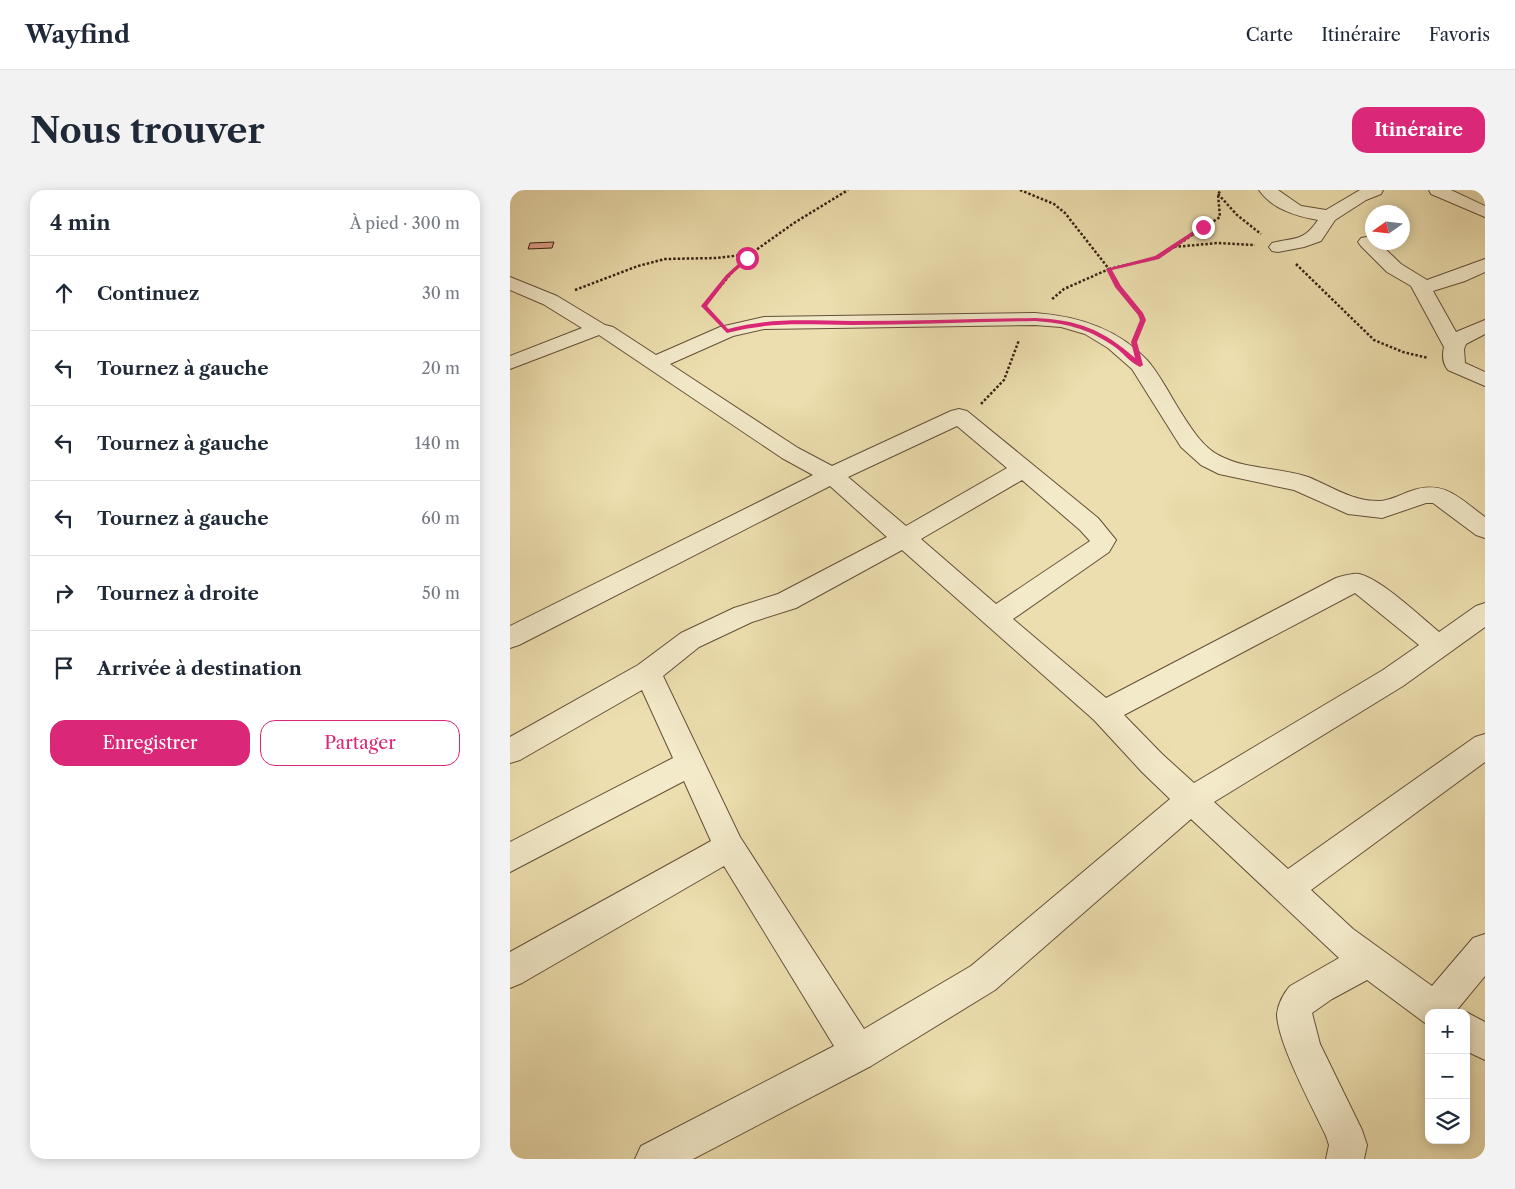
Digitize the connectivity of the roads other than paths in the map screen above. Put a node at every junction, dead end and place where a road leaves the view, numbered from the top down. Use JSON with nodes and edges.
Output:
{"nodes":[{"id":1,"x":1267,"y":190,"type":"edge"},
{"id":2,"x":1375,"y":190,"type":"edge"},
{"id":3,"x":1438,"y":190,"type":"edge"},
{"id":4,"x":1485,"y":212,"type":"edge"},
{"id":5,"x":1329,"y":216,"type":"junction"},
{"id":6,"x":1278,"y":247,"type":"road end"},
{"id":7,"x":1375,"y":250,"type":"edge"},
{"id":8,"x":1485,"y":265,"type":"edge"},
{"id":9,"x":510,"y":283,"type":"edge"},
{"id":10,"x":1422,"y":288,"type":"junction"},
{"id":11,"x":1485,"y":326,"type":"edge"},
{"id":12,"x":598,"y":329,"type":"junction"},
{"id":13,"x":1453,"y":344,"type":"junction"},
{"id":14,"x":510,"y":363,"type":"edge"},
{"id":15,"x":656,"y":363,"type":"junction"},
{"id":16,"x":1485,"y":380,"type":"edge"},
{"id":17,"x":1022,"y":470,"type":"junction"},
{"id":18,"x":832,"y":475,"type":"junction"},
{"id":19,"x":1485,"y":528,"type":"edge"},
{"id":20,"x":905,"y":538,"type":"junction"},
{"id":21,"x":1485,"y":613,"type":"edge"},
{"id":22,"x":994,"y":618,"type":"junction"},
{"id":23,"x":510,"y":638,"type":"edge"},
{"id":24,"x":1438,"y":646,"type":"junction"},
{"id":25,"x":648,"y":673,"type":"junction"},
{"id":26,"x":1104,"y":712,"type":"junction"},
{"id":27,"x":1485,"y":746,"type":"edge"},
{"id":28,"x":510,"y":751,"type":"edge"},
{"id":29,"x":690,"y":764,"type":"junction"},
{"id":30,"x":1192,"y":800,"type":"junction"},
{"id":31,"x":729,"y":848,"type":"junction"},
{"id":32,"x":510,"y":858,"type":"edge"},
{"id":33,"x":1286,"y":889,"type":"junction"},
{"id":34,"x":1485,"y":950,"type":"edge"},
{"id":35,"x":1369,"y":961,"type":"junction"},
{"id":36,"x":510,"y":971,"type":"edge"},
{"id":37,"x":1434,"y":1009,"type":"edge"},
{"id":38,"x":1439,"y":1009,"type":"edge"},
{"id":39,"x":1470,"y":1033,"type":"edge"},
{"id":40,"x":1485,"y":1042,"type":"edge"},
{"id":41,"x":858,"y":1053,"type":"junction"},
{"id":42,"x":654,"y":1159,"type":"edge"},
{"id":43,"x":1345,"y":1159,"type":"edge"}],
"edges":[{"from":1,"to":5,"type":"street"},
{"from":2,"to":5,"type":"street"},
{"from":3,"to":4,"type":"street"},
{"from":5,"to":6,"type":"street"},
{"from":7,"to":10,"type":"street"},
{"from":8,"to":10,"type":"street"},
{"from":9,"to":12,"type":"street"},
{"from":10,"to":13,"type":"street"},
{"from":11,"to":13,"type":"street"},
{"from":12,"to":14,"type":"street"},
{"from":12,"to":15,"type":"street"},
{"from":13,"to":16,"type":"street"},
{"from":15,"to":18,"type":"street"},
{"from":15,"to":19,"type":"street"},
{"from":17,"to":18,"type":"street"},
{"from":17,"to":20,"type":"street"},
{"from":17,"to":22,"type":"street"},
{"from":18,"to":20,"type":"street"},
{"from":18,"to":23,"type":"street"},
{"from":20,"to":22,"type":"street"},
{"from":20,"to":25,"type":"street"},
{"from":21,"to":24,"type":"street"},
{"from":22,"to":26,"type":"street"},
{"from":24,"to":26,"type":"street"},
{"from":24,"to":30,"type":"street"},
{"from":25,"to":28,"type":"street"},
{"from":25,"to":29,"type":"street"},
{"from":26,"to":30,"type":"street"},
{"from":27,"to":33,"type":"street"},
{"from":29,"to":31,"type":"street"},
{"from":29,"to":32,"type":"street"},
{"from":30,"to":33,"type":"street"},
{"from":30,"to":41,"type":"street"},
{"from":31,"to":36,"type":"street"},
{"from":31,"to":41,"type":"street"},
{"from":33,"to":35,"type":"street"},
{"from":34,"to":38,"type":"street"},
{"from":35,"to":37,"type":"street"},
{"from":35,"to":43,"type":"street"},
{"from":39,"to":40,"type":"street"},
{"from":41,"to":42,"type":"street"}]}
